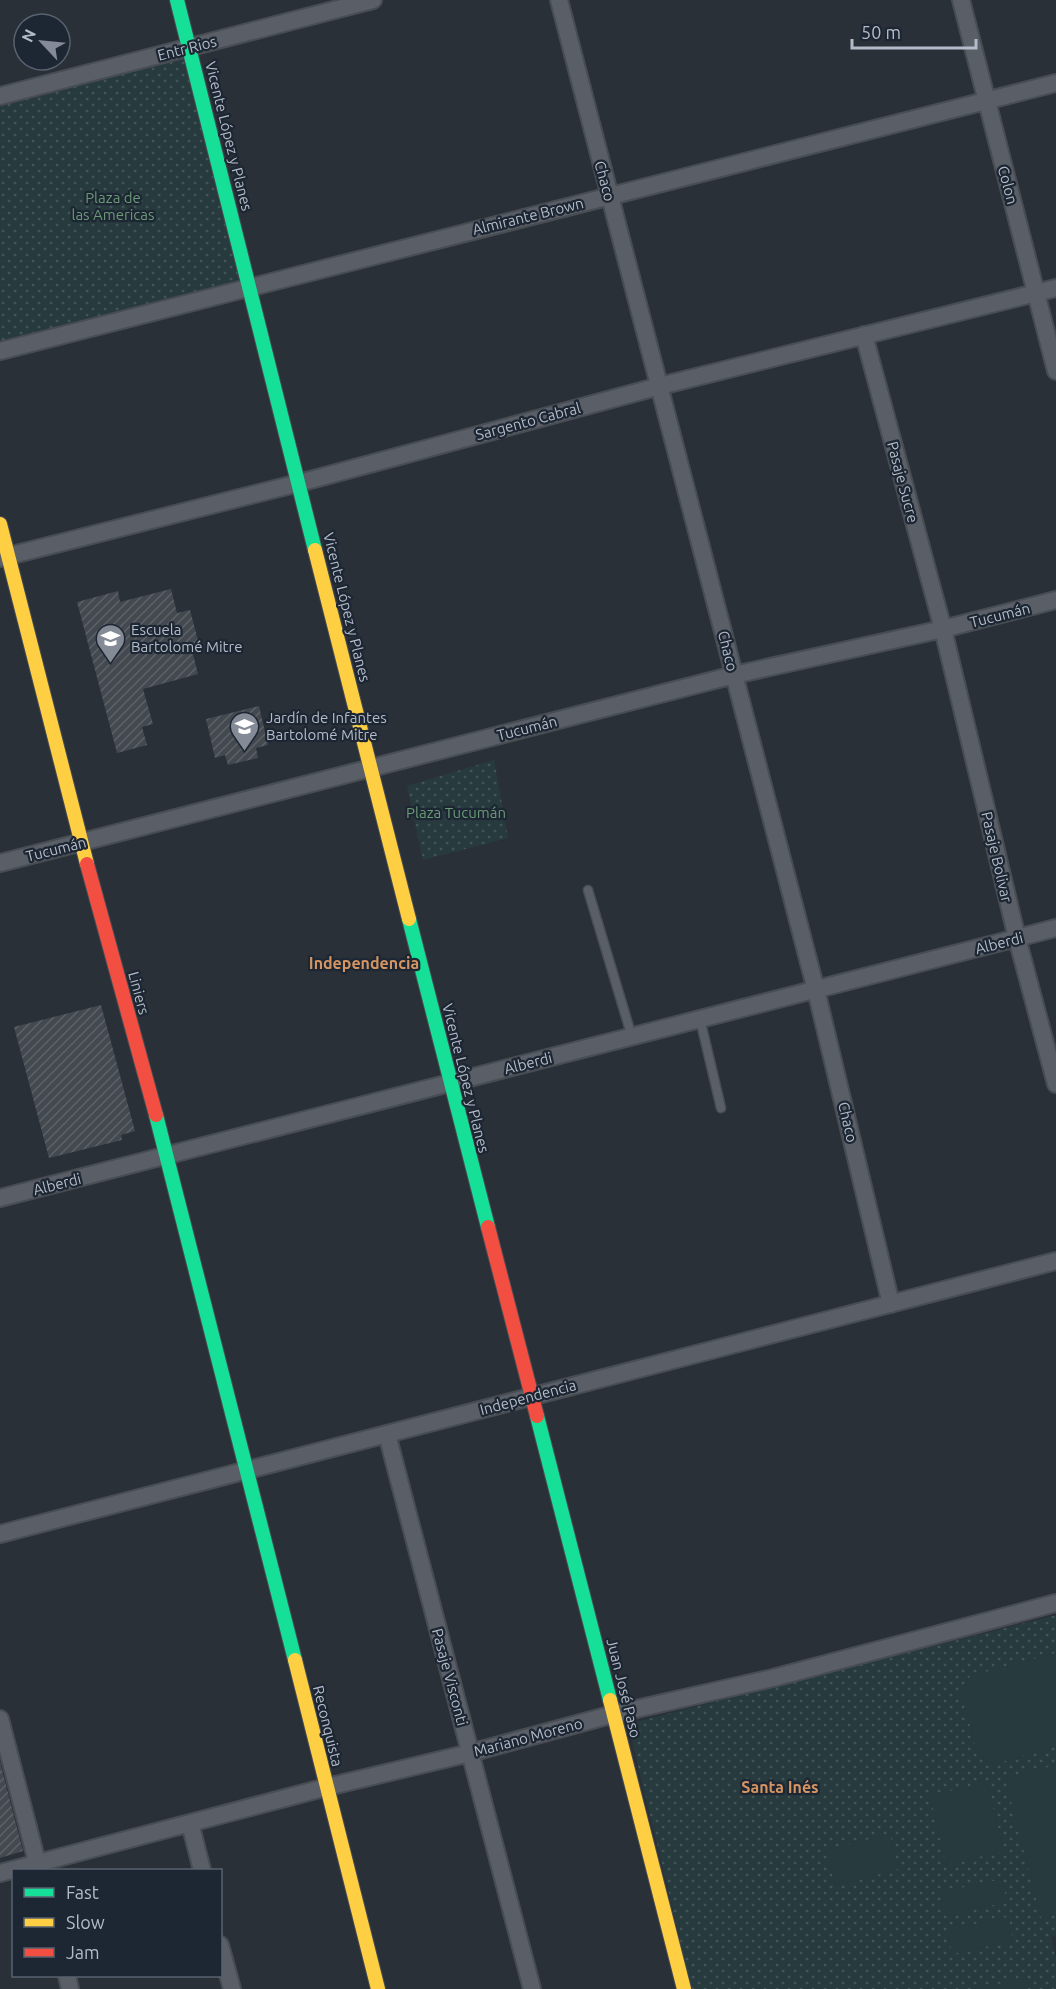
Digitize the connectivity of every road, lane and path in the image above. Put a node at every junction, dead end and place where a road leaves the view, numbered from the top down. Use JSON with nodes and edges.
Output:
{"nodes":[{"id":1,"x":177,"y":0,"type":"edge"},
{"id":2,"x":373,"y":0,"type":"edge"},
{"id":3,"x":558,"y":0,"type":"edge"},
{"id":4,"x":961,"y":0,"type":"edge"},
{"id":5,"x":190,"y":47,"type":"junction"},
{"id":6,"x":1056,"y":83,"type":"edge"},
{"id":7,"x":0,"y":96,"type":"edge"},
{"id":8,"x":986,"y":101,"type":"junction"},
{"id":9,"x":609,"y":195,"type":"junction"},
{"id":10,"x":249,"y":288,"type":"junction"},
{"id":11,"x":1056,"y":288,"type":"edge"},
{"id":12,"x":1037,"y":293,"type":"junction"},
{"id":13,"x":864,"y":335,"type":"junction"},
{"id":14,"x":0,"y":351,"type":"edge"},
{"id":15,"x":1056,"y":371,"type":"edge"},
{"id":16,"x":660,"y":386,"type":"junction"},
{"id":17,"x":298,"y":483,"type":"junction"},
{"id":18,"x":0,"y":524,"type":"edge"},
{"id":19,"x":4,"y":557,"type":"edge"},
{"id":20,"x":1056,"y":600,"type":"edge"},
{"id":21,"x":943,"y":629,"type":"junction"},
{"id":22,"x":734,"y":675,"type":"junction"},
{"id":23,"x":371,"y":768,"type":"junction"},
{"id":24,"x":81,"y":842,"type":"junction"},
{"id":25,"x":0,"y":863,"type":"edge"},
{"id":26,"x":588,"y":890,"type":"dead end"},
{"id":27,"x":1056,"y":928,"type":"edge"},
{"id":28,"x":1017,"y":938,"type":"junction"},
{"id":29,"x":816,"y":990,"type":"junction"},
{"id":30,"x":700,"y":1019,"type":"junction"},
{"id":31,"x":632,"y":1037,"type":"junction"},
{"id":32,"x":450,"y":1083,"type":"junction"},
{"id":33,"x":1056,"y":1083,"type":"edge"},
{"id":34,"x":720,"y":1108,"type":"dead end"},
{"id":35,"x":166,"y":1156,"type":"junction"},
{"id":36,"x":0,"y":1198,"type":"edge"},
{"id":37,"x":1056,"y":1261,"type":"edge"},
{"id":38,"x":891,"y":1304,"type":"junction"},
{"id":39,"x":532,"y":1396,"type":"junction"},
{"id":40,"x":387,"y":1434,"type":"junction"},
{"id":41,"x":247,"y":1470,"type":"junction"},
{"id":42,"x":0,"y":1534,"type":"edge"},
{"id":43,"x":1056,"y":1603,"type":"edge"},
{"id":44,"x":614,"y":1714,"type":"junction"},
{"id":45,"x":0,"y":1719,"type":"edge"},
{"id":46,"x":470,"y":1753,"type":"junction"},
{"id":47,"x":327,"y":1787,"type":"junction"},
{"id":48,"x":190,"y":1823,"type":"junction"},
{"id":49,"x":38,"y":1867,"type":"edge"},
{"id":50,"x":202,"y":1869,"type":"edge"},
{"id":51,"x":222,"y":1952,"type":"edge"},
{"id":52,"x":232,"y":1989,"type":"edge"},
{"id":53,"x":378,"y":1989,"type":"edge"},
{"id":54,"x":532,"y":1989,"type":"edge"},
{"id":55,"x":684,"y":1989,"type":"edge"}],
"edges":[{"from":1,"to":5,"type":"street","name":"Vicente López y Planes"},
{"from":2,"to":5,"type":"street","name":"Entr Rios"},
{"from":3,"to":9,"type":"street","name":"Chaco"},
{"from":4,"to":8,"type":"street","name":"Colon"},
{"from":5,"to":7,"type":"street","name":"Entr Rios"},
{"from":5,"to":10,"type":"street","name":"Vicente López y Planes"},
{"from":6,"to":8,"type":"street","name":"Almirante Brown"},
{"from":8,"to":9,"type":"street","name":"Almirante Brown"},
{"from":8,"to":12,"type":"street","name":"Colon"},
{"from":9,"to":10,"type":"street","name":"Almirante Brown"},
{"from":9,"to":16,"type":"street","name":"Chaco"},
{"from":10,"to":14,"type":"street","name":"Almirante Brown"},
{"from":10,"to":17,"type":"street","name":"Vicente López y Planes"},
{"from":11,"to":12,"type":"street","name":"Sargento Cabral"},
{"from":12,"to":13,"type":"street","name":"Sargento Cabral"},
{"from":12,"to":15,"type":"street","name":"Colon"},
{"from":13,"to":16,"type":"street","name":"Sargento Cabral"},
{"from":13,"to":21,"type":"street","name":"Pasaje Sucre"},
{"from":16,"to":17,"type":"street","name":"Sargento Cabral"},
{"from":16,"to":22,"type":"street","name":"Chaco"},
{"from":17,"to":19,"type":"street","name":"Sargento Cabral"},
{"from":17,"to":23,"type":"street","name":"Vicente López y Planes"},
{"from":18,"to":19,"type":"street","name":"Liniers"},
{"from":19,"to":24,"type":"street","name":"Liniers"},
{"from":20,"to":21,"type":"street","name":"Tucumán"},
{"from":21,"to":22,"type":"street","name":"Tucumán"},
{"from":21,"to":28,"type":"street","name":"Pasaje Bolivar"},
{"from":22,"to":23,"type":"street","name":"Tucumán"},
{"from":22,"to":29,"type":"street","name":"Chaco"},
{"from":23,"to":24,"type":"street","name":"Tucumán"},
{"from":23,"to":32,"type":"street","name":"Vicente López y Planes"},
{"from":24,"to":25,"type":"street","name":"Tucumán"},
{"from":24,"to":35,"type":"street","name":"Liniers"},
{"from":26,"to":31,"type":"lane"},
{"from":27,"to":28,"type":"street","name":"Alberdi"},
{"from":28,"to":29,"type":"street","name":"Alberdi"},
{"from":28,"to":33,"type":"street","name":"Pasaje Bolivar"},
{"from":29,"to":30,"type":"street","name":"Alberdi"},
{"from":29,"to":38,"type":"street","name":"Chaco"},
{"from":30,"to":31,"type":"street","name":"Alberdi"},
{"from":30,"to":34,"type":"lane"},
{"from":31,"to":32,"type":"street","name":"Alberdi"},
{"from":32,"to":35,"type":"street","name":"Alberdi"},
{"from":32,"to":39,"type":"street","name":"Vicente López y Planes"},
{"from":35,"to":36,"type":"street","name":"Alberdi"},
{"from":35,"to":41,"type":"street","name":"Liniers"},
{"from":37,"to":38,"type":"street","name":"Independencia"},
{"from":38,"to":39,"type":"street","name":"Independencia"},
{"from":39,"to":40,"type":"street","name":"Independencia"},
{"from":39,"to":44,"type":"street","name":"Juan José Paso"},
{"from":40,"to":41,"type":"street","name":"Independencia"},
{"from":40,"to":46,"type":"street","name":"Pasaje Visconti"},
{"from":41,"to":42,"type":"street","name":"Independencia"},
{"from":41,"to":47,"type":"street","name":"Reconquista"},
{"from":43,"to":44,"type":"street","name":"Mariano Moreno"},
{"from":44,"to":46,"type":"street","name":"Mariano Moreno"},
{"from":44,"to":55,"type":"street","name":"Juan José Paso"},
{"from":45,"to":49,"type":"street"},
{"from":46,"to":47,"type":"street","name":"Mariano Moreno"},
{"from":46,"to":54,"type":"street","name":"Pasaje Visconti"},
{"from":47,"to":48,"type":"street","name":"Mariano Moreno"},
{"from":47,"to":53,"type":"street","name":"Reconquista"},
{"from":48,"to":49,"type":"street","name":"Mariano Moreno"},
{"from":48,"to":50,"type":"street"},
{"from":51,"to":52,"type":"street"}]}
